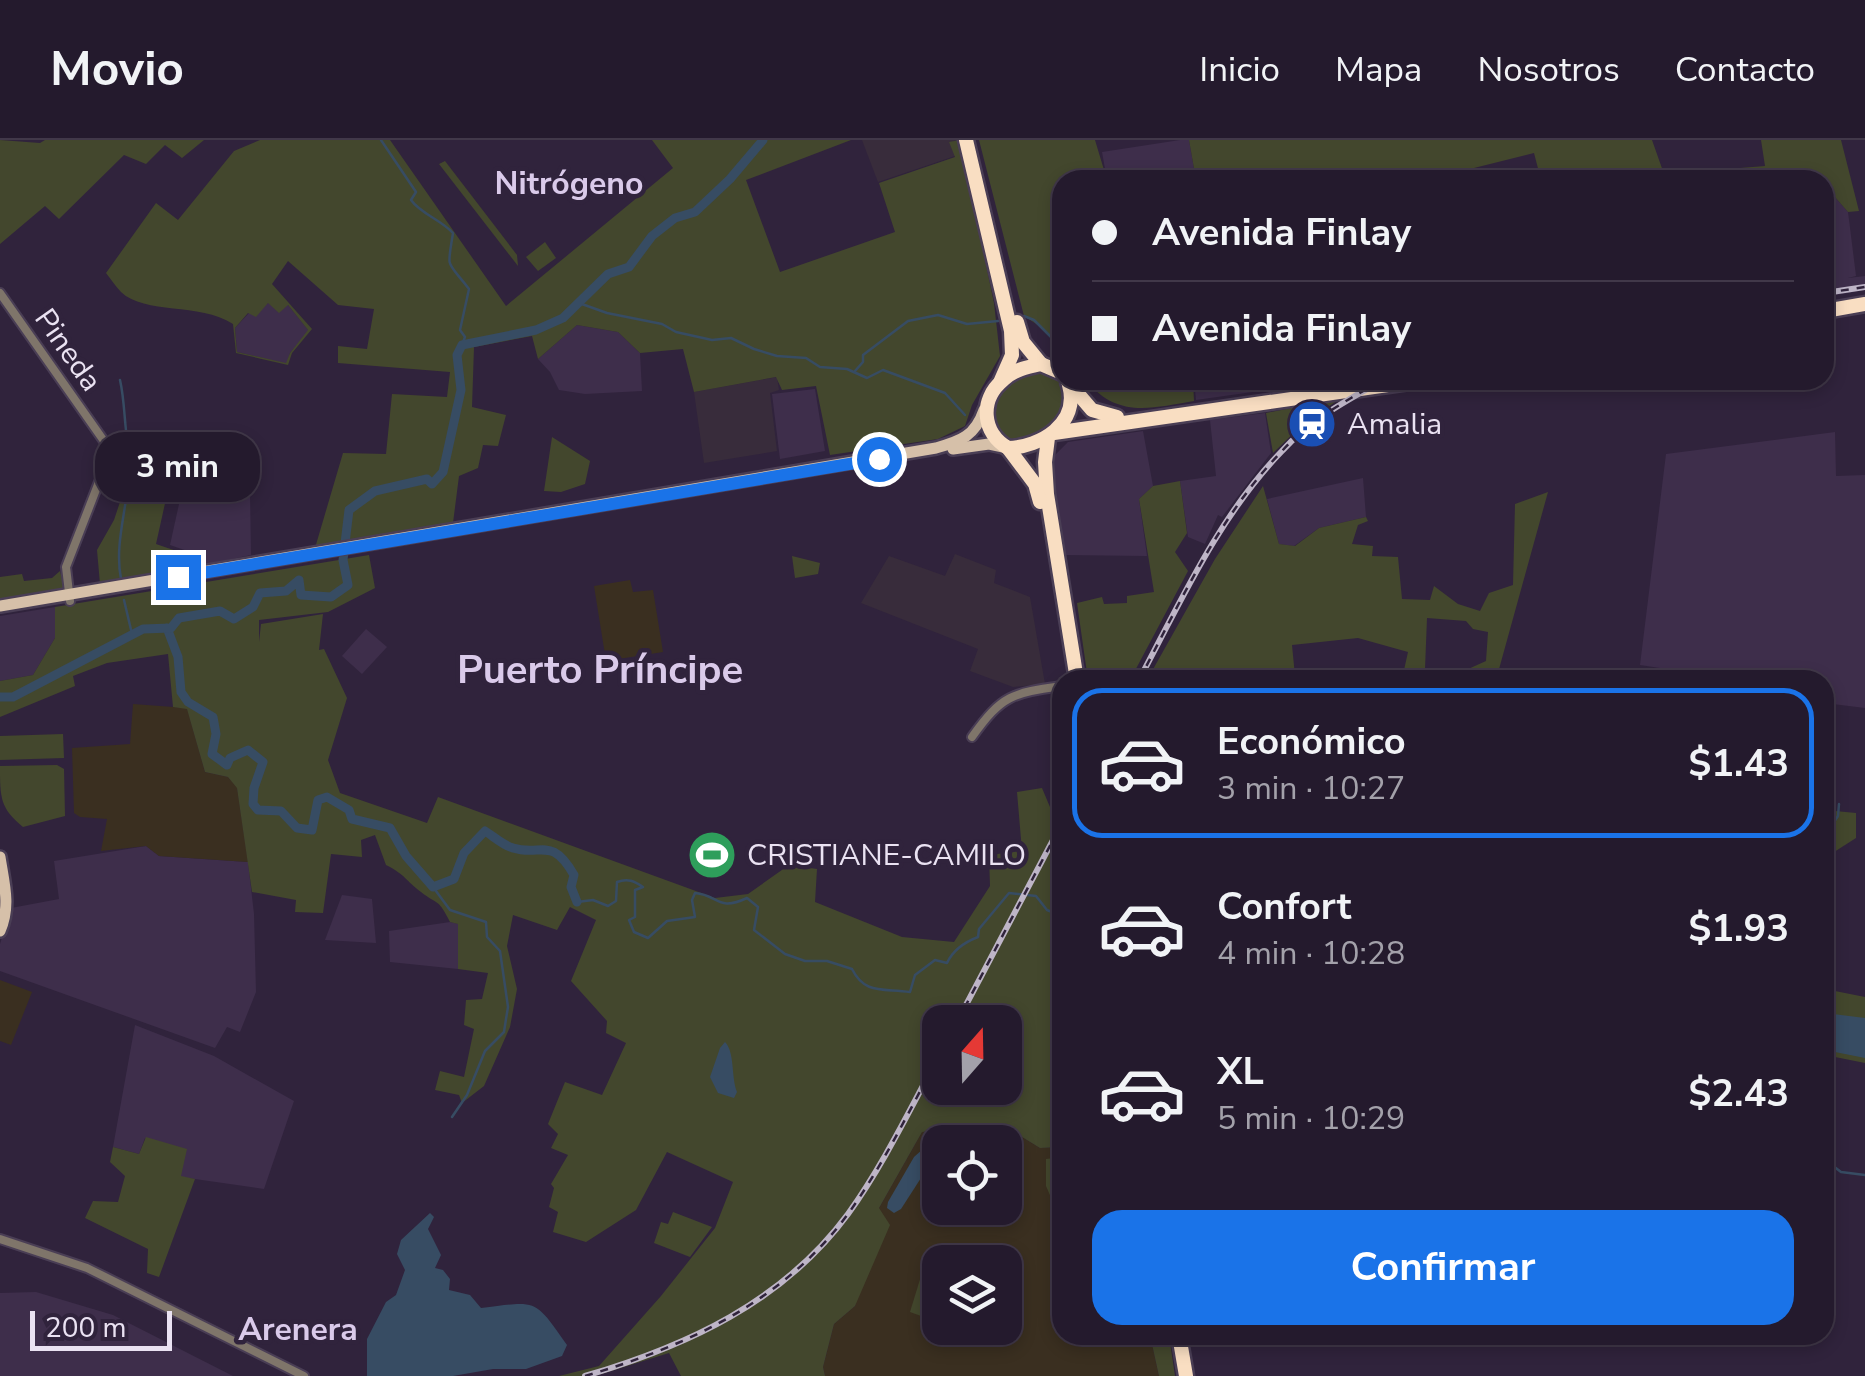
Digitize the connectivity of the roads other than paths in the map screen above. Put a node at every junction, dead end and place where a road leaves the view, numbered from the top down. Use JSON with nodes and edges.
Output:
{"nodes":[{"id":1,"x":966,"y":140,"type":"edge"},
{"id":2,"x":974,"y":140,"type":"edge"},
{"id":3,"x":0,"y":293,"type":"edge"},
{"id":4,"x":1865,"y":308,"type":"edge"},
{"id":5,"x":1834,"y":313,"type":"edge"},
{"id":6,"x":1041,"y":364,"type":"junction"},
{"id":7,"x":1052,"y":370,"type":"edge"},
{"id":8,"x":1001,"y":381,"type":"junction"},
{"id":9,"x":1068,"y":390,"type":"edge"},
{"id":10,"x":1076,"y":390,"type":"edge"},
{"id":11,"x":1309,"y":390,"type":"edge"},
{"id":12,"x":1357,"y":390,"type":"edge"},
{"id":13,"x":988,"y":402,"type":"junction"},
{"id":14,"x":1051,"y":436,"type":"junction"},
{"id":15,"x":1008,"y":448,"type":"junction"},
{"id":16,"x":353,"y":550,"type":"junction"},
{"id":17,"x":70,"y":598,"type":"junction"},
{"id":18,"x":0,"y":609,"type":"edge"},
{"id":19,"x":1067,"y":670,"type":"edge"},
{"id":20,"x":1075,"y":670,"type":"edge"},
{"id":21,"x":1052,"y":688,"type":"edge"},
{"id":22,"x":972,"y":737,"type":"dead end"},
{"id":23,"x":0,"y":857,"type":"edge"},
{"id":24,"x":0,"y":931,"type":"edge"},
{"id":25,"x":0,"y":1239,"type":"edge"},
{"id":26,"x":1185,"y":1345,"type":"edge"},
{"id":27,"x":304,"y":1376,"type":"edge"},
{"id":28,"x":1190,"y":1376,"type":"edge"}],
"edges":[{"from":1,"to":8,"type":"highway"},
{"from":2,"to":6,"type":"highway"},
{"from":3,"to":17,"type":"street","name":"Pineda"},
{"from":4,"to":5,"type":"highway"},
{"from":6,"to":7,"type":"highway"},
{"from":6,"to":8,"type":"highway"},
{"from":8,"to":13,"type":"highway"},
{"from":9,"to":14,"type":"highway"},
{"from":10,"to":11,"type":"highway"},
{"from":12,"to":14,"type":"highway"},
{"from":13,"to":15,"type":"highway"},
{"from":13,"to":16,"type":"main road"},
{"from":14,"to":15,"type":"highway"},
{"from":14,"to":20,"type":"highway"},
{"from":15,"to":16,"type":"main road"},
{"from":15,"to":19,"type":"highway"},
{"from":16,"to":17,"type":"main road"},
{"from":17,"to":18,"type":"main road"},
{"from":21,"to":22,"type":"street"},
{"from":23,"to":24,"type":"main road"},
{"from":25,"to":27,"type":"street"},
{"from":26,"to":28,"type":"highway"}]}
